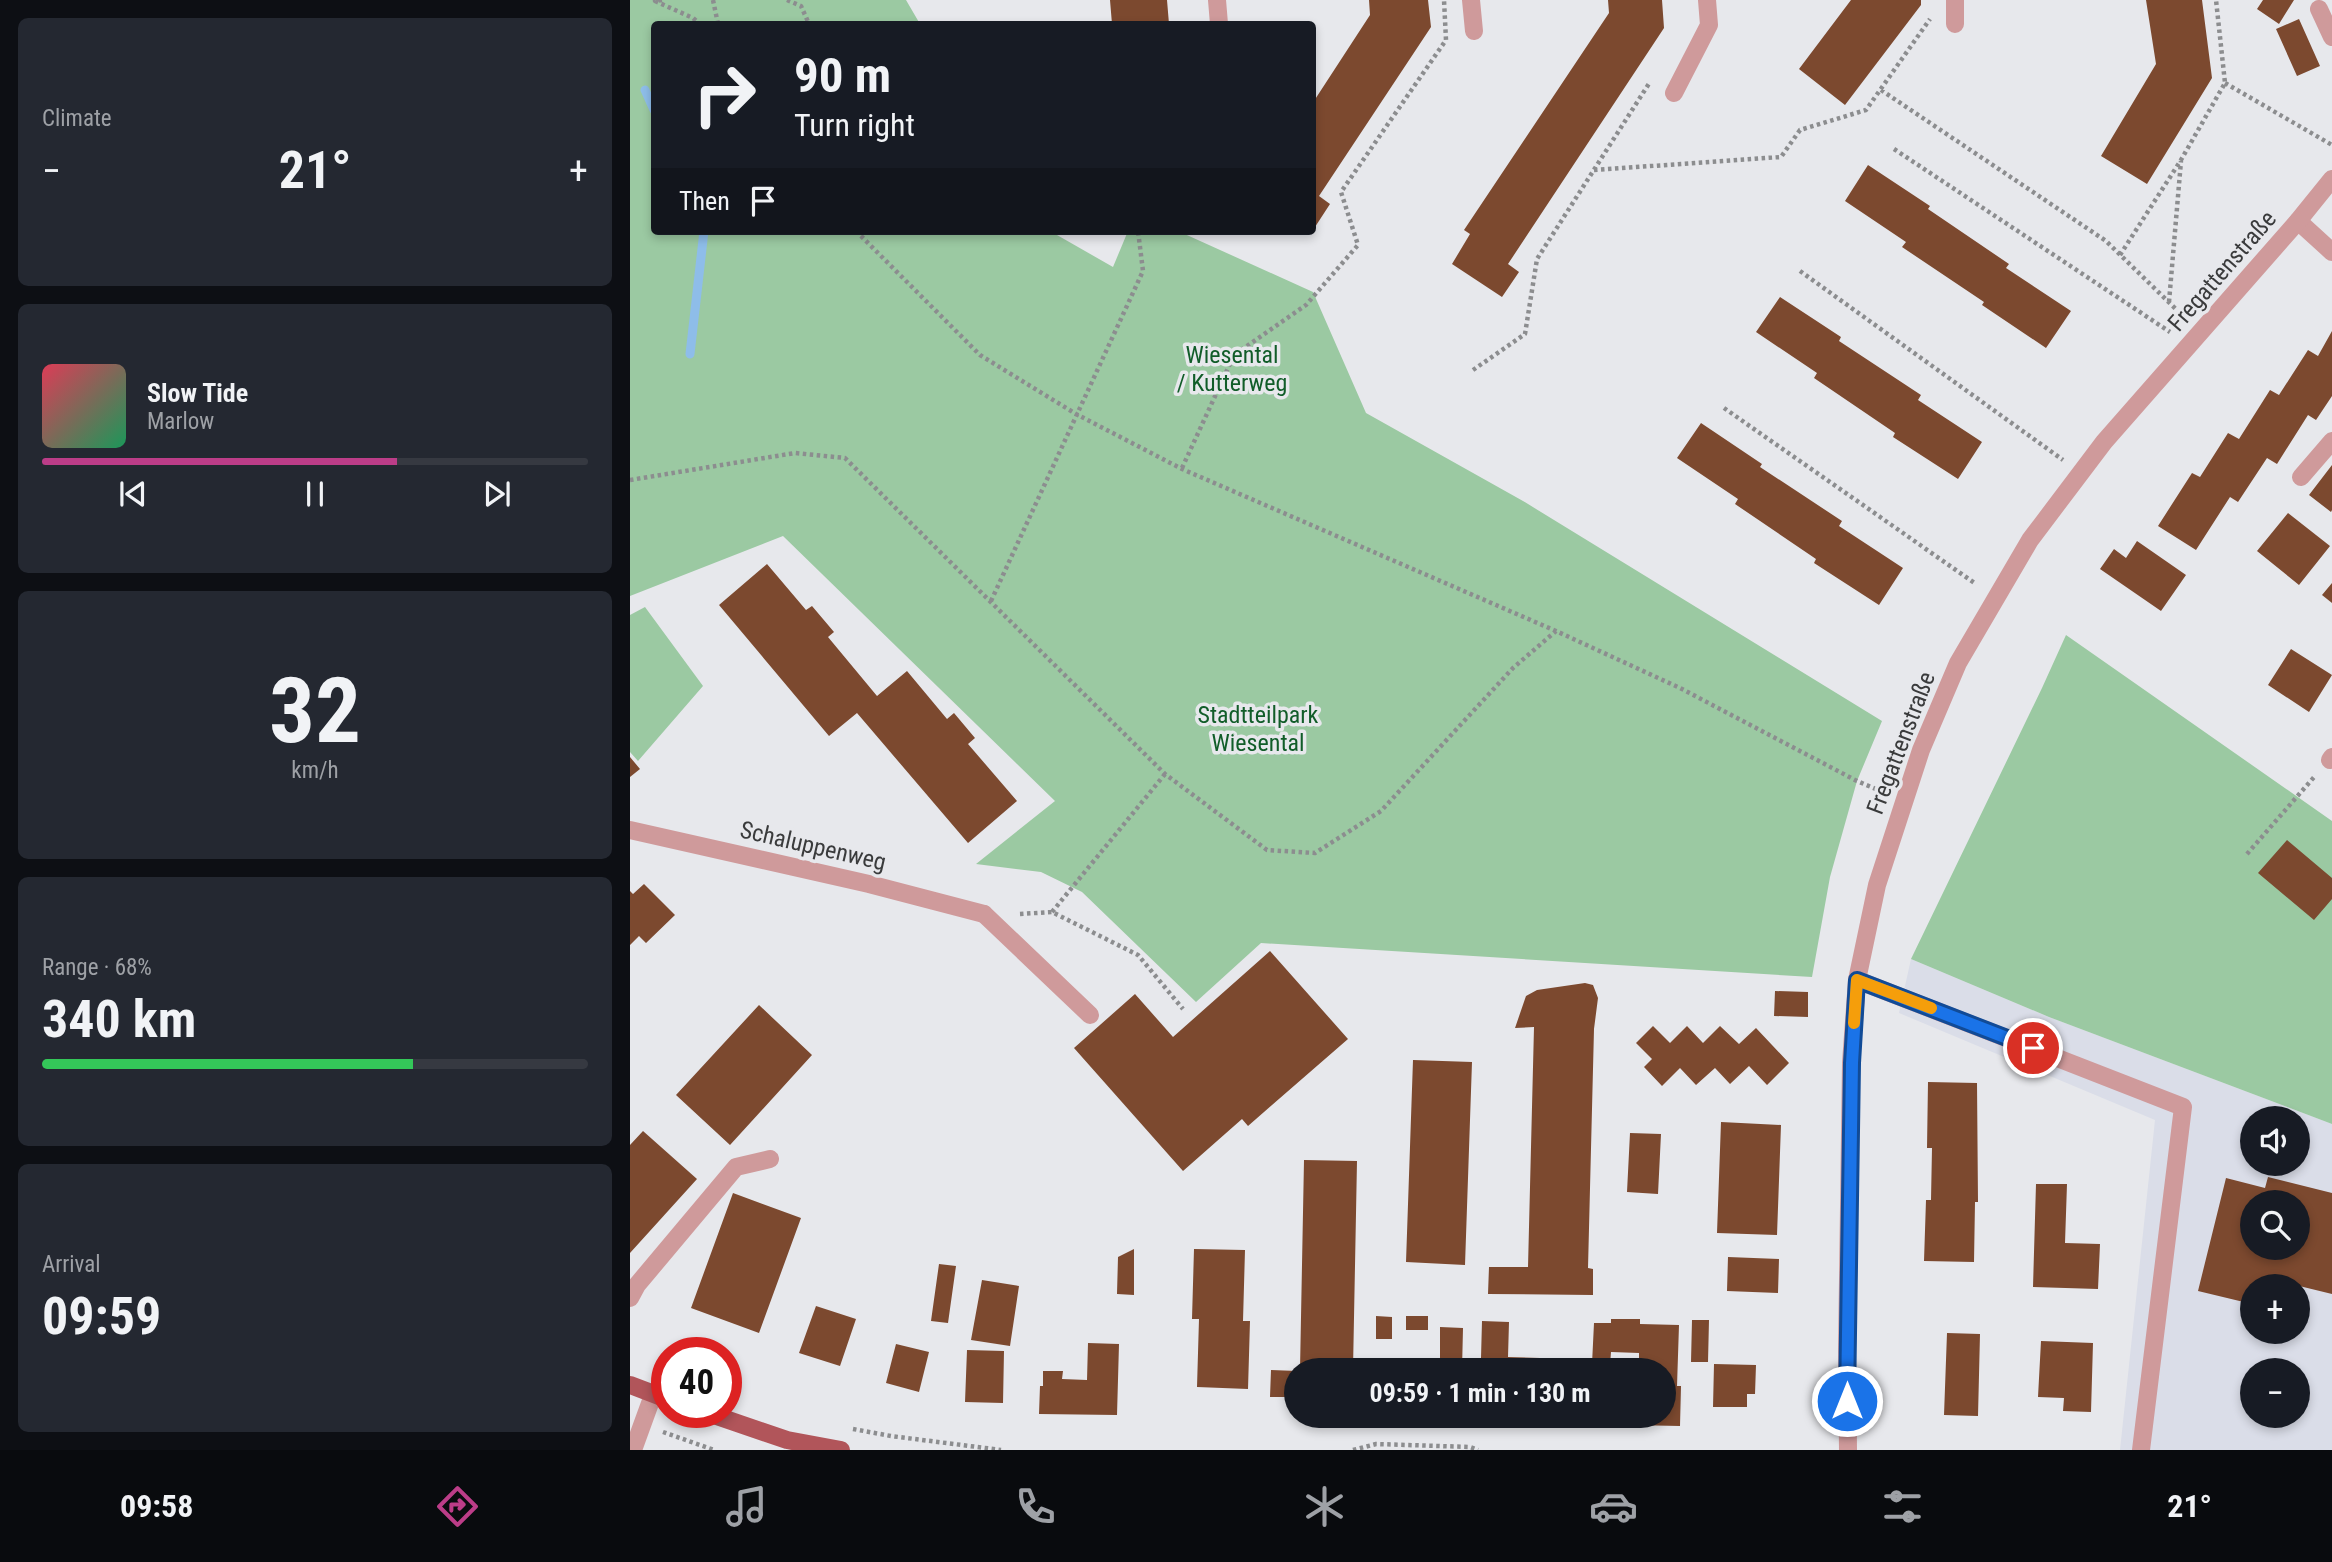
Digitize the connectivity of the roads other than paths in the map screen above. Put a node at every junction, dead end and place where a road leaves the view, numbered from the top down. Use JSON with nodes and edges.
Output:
{"nodes":[{"id":1,"x":1217,"y":0,"type":"edge"},
{"id":2,"x":1471,"y":0,"type":"edge"},
{"id":3,"x":1707,"y":0,"type":"edge"},
{"id":4,"x":1955,"y":0,"type":"edge"},
{"id":5,"x":2319,"y":9,"type":"dead end"},
{"id":6,"x":1219,"y":21,"type":"edge"},
{"id":7,"x":1955,"y":24,"type":"dead end"},
{"id":8,"x":1474,"y":31,"type":"dead end"},
{"id":9,"x":2332,"y":37,"type":"edge"},
{"id":10,"x":1674,"y":93,"type":"dead end"},
{"id":11,"x":2332,"y":179,"type":"edge"},
{"id":12,"x":2298,"y":221,"type":"junction"},
{"id":13,"x":2332,"y":252,"type":"edge"},
{"id":14,"x":2332,"y":441,"type":"edge"},
{"id":15,"x":2301,"y":477,"type":"dead end"},
{"id":16,"x":630,"y":830,"type":"edge"},
{"id":17,"x":1857,"y":980,"type":"junction"},
{"id":18,"x":1090,"y":1015,"type":"dead end"},
{"id":19,"x":770,"y":1159,"type":"dead end"},
{"id":20,"x":630,"y":1298,"type":"edge"},
{"id":21,"x":630,"y":1385,"type":"edge"},
{"id":22,"x":651,"y":1393,"type":"edge"},
{"id":23,"x":651,"y":1411,"type":"edge"},
{"id":24,"x":742,"y":1425,"type":"edge"},
{"id":25,"x":633,"y":1450,"type":"edge"},
{"id":26,"x":841,"y":1450,"type":"edge"},
{"id":27,"x":1847,"y":1450,"type":"edge"},
{"id":28,"x":2141,"y":1450,"type":"edge"}],
"edges":[{"from":1,"to":6,"type":"street"},
{"from":2,"to":8,"type":"street"},
{"from":3,"to":10,"type":"street"},
{"from":4,"to":7,"type":"street"},
{"from":5,"to":9,"type":"street"},
{"from":11,"to":12,"type":"street","name":"Fregattenstraße"},
{"from":12,"to":13,"type":"street"},
{"from":12,"to":17,"type":"street","name":"Fregattenstraße"},
{"from":14,"to":15,"type":"street"},
{"from":16,"to":18,"type":"street","name":"Schaluppenweg"},
{"from":17,"to":27,"type":"street","name":"Fregattenstraße"},
{"from":17,"to":28,"type":"street"},
{"from":19,"to":20,"type":"street"},
{"from":21,"to":22,"type":"main road"},
{"from":23,"to":25,"type":"street"},
{"from":24,"to":26,"type":"main road"}]}
